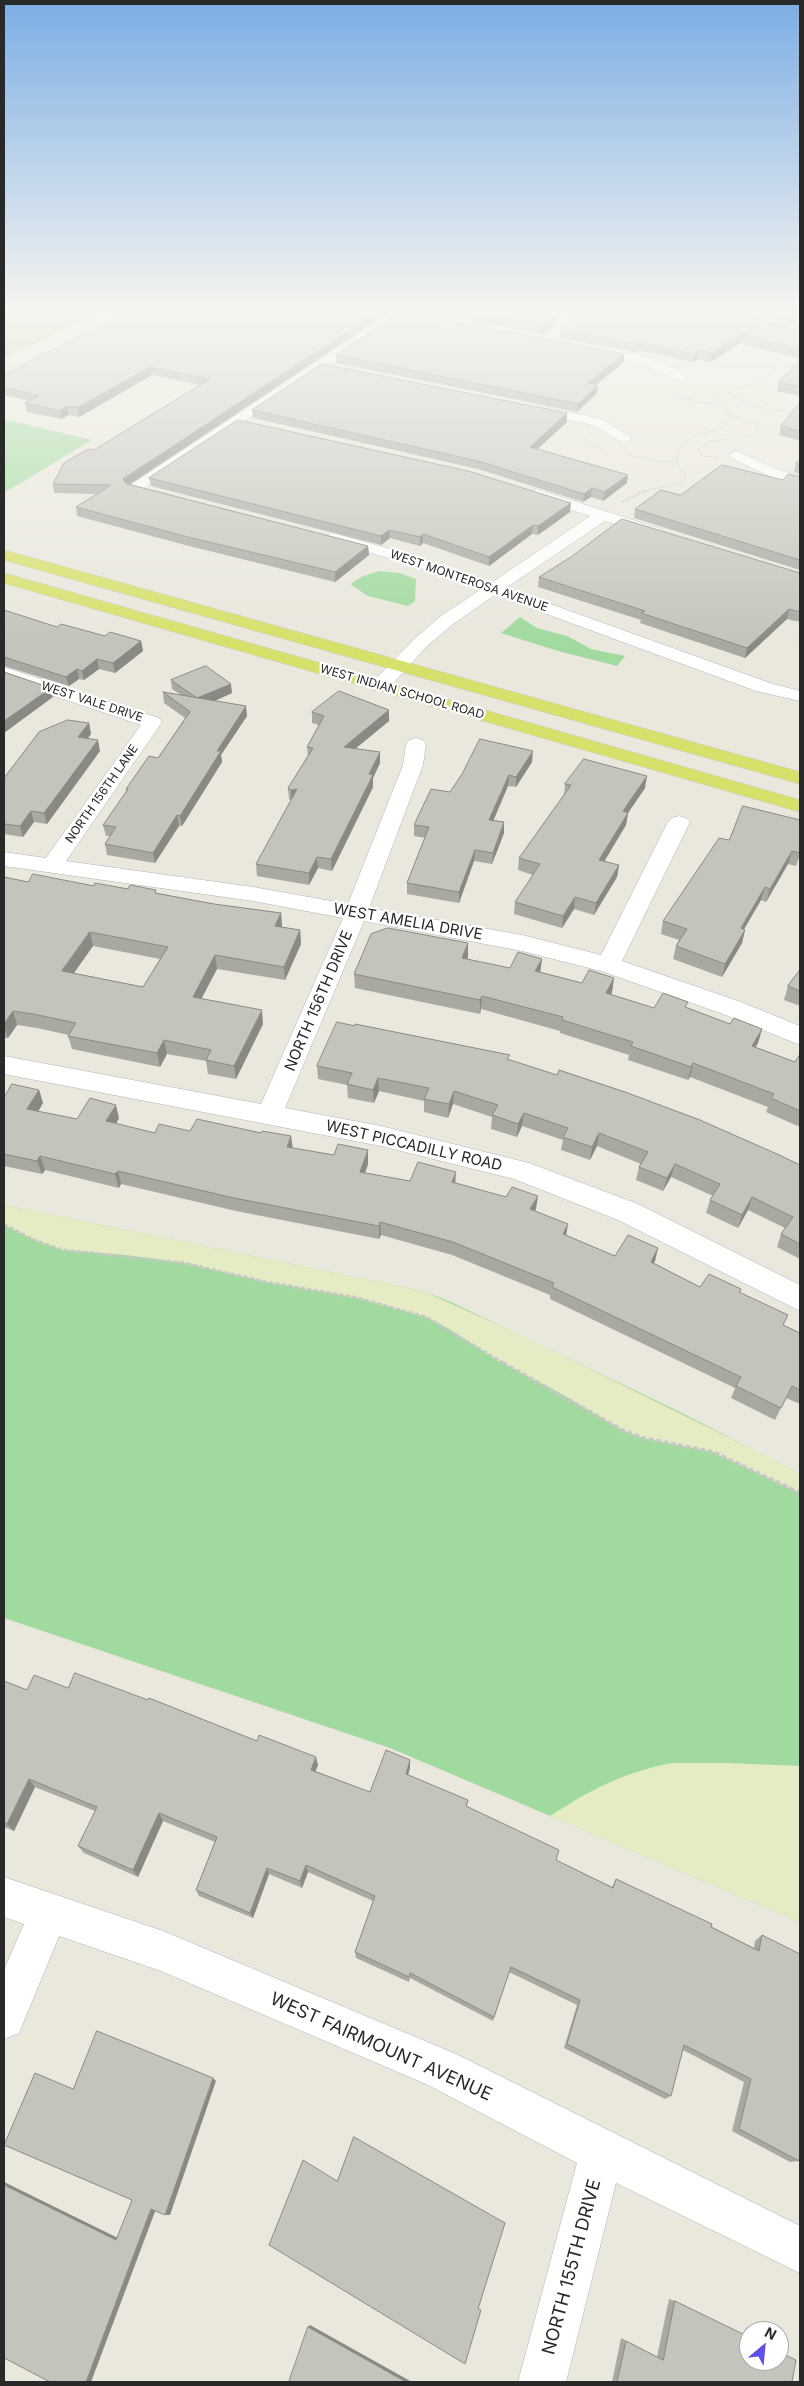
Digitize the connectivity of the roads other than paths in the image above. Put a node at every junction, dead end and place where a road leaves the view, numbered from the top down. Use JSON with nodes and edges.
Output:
{"nodes":[{"id":1,"x":236,"y":421,"type":"edge"},
{"id":2,"x":237,"y":421,"type":"edge"},
{"id":3,"x":593,"y":421,"type":"edge"},
{"id":4,"x":255,"y":426,"type":"edge"},
{"id":5,"x":625,"y":438,"type":"dead end"},
{"id":6,"x":736,"y":455,"type":"dead end"},
{"id":7,"x":800,"y":481,"type":"edge"},
{"id":8,"x":519,"y":489,"type":"edge"},
{"id":9,"x":153,"y":492,"type":"edge"},
{"id":10,"x":604,"y":515,"type":"junction"},
{"id":11,"x":315,"y":533,"type":"edge"},
{"id":12,"x":668,"y":536,"type":"edge"},
{"id":13,"x":4,"y":555,"type":"edge"},
{"id":14,"x":4,"y":578,"type":"edge"},
{"id":15,"x":493,"y":589,"type":"junction"},
{"id":16,"x":399,"y":666,"type":"junction"},
{"id":17,"x":4,"y":673,"type":"edge"},
{"id":18,"x":380,"y":686,"type":"junction"},
{"id":19,"x":797,"y":696,"type":"dead end"},
{"id":20,"x":152,"y":722,"type":"joint"},
{"id":21,"x":416,"y":744,"type":"dead end"},
{"id":22,"x":800,"y":778,"type":"edge"},
{"id":23,"x":800,"y":806,"type":"edge"},
{"id":24,"x":680,"y":822,"type":"dead end"},
{"id":25,"x":4,"y":859,"type":"edge"},
{"id":26,"x":52,"y":866,"type":"junction"},
{"id":27,"x":356,"y":913,"type":"junction"},
{"id":28,"x":608,"y":965,"type":"junction"},
{"id":29,"x":800,"y":1036,"type":"edge"},
{"id":30,"x":4,"y":1065,"type":"edge"},
{"id":31,"x":269,"y":1116,"type":"junction"},
{"id":32,"x":800,"y":1299,"type":"edge"},
{"id":33,"x":4,"y":1897,"type":"edge"},
{"id":34,"x":48,"y":1914,"type":"junction"},
{"id":35,"x":4,"y":2018,"type":"edge"},
{"id":36,"x":602,"y":2152,"type":"junction"},
{"id":37,"x":800,"y":2250,"type":"edge"},
{"id":38,"x":542,"y":2382,"type":"edge"}],
"edges":[{"from":1,"to":9,"type":"street"},
{"from":2,"to":4,"type":"street"},
{"from":3,"to":5,"type":"street"},
{"from":6,"to":7,"type":"street"},
{"from":8,"to":10,"type":"street"},
{"from":10,"to":12,"type":"street"},
{"from":10,"to":15,"type":"street"},
{"from":11,"to":15,"type":"street","name":"WEST MONTEROSA AVENUE"},
{"from":13,"to":16,"type":"main road","name":"WEST INDIAN SCHOOL ROAD"},
{"from":14,"to":18,"type":"main road","name":"WEST INDIAN SCHOOL ROAD"},
{"from":15,"to":16,"type":"street"},
{"from":15,"to":19,"type":"street","name":"WEST MONTEROSA AVENUE"},
{"from":16,"to":18,"type":"street"},
{"from":16,"to":22,"type":"main road","name":"WEST INDIAN SCHOOL ROAD"},
{"from":17,"to":20,"type":"street","name":"WEST VALE DRIVE"},
{"from":18,"to":23,"type":"main road","name":"WEST INDIAN SCHOOL ROAD"},
{"from":20,"to":26,"type":"street","name":"NORTH 156TH LANE"},
{"from":21,"to":27,"type":"street","name":"NORTH 156TH DRIVE"},
{"from":24,"to":28,"type":"street"},
{"from":25,"to":26,"type":"street","name":"WEST AMELIA DRIVE"},
{"from":26,"to":27,"type":"street","name":"WEST AMELIA DRIVE"},
{"from":27,"to":28,"type":"street","name":"WEST AMELIA DRIVE"},
{"from":27,"to":31,"type":"street","name":"NORTH 156TH DRIVE"},
{"from":28,"to":29,"type":"street","name":"WEST AMELIA DRIVE"},
{"from":30,"to":31,"type":"street","name":"WEST PICCADILLY ROAD"},
{"from":31,"to":32,"type":"street","name":"WEST PICCADILLY ROAD"},
{"from":33,"to":34,"type":"street","name":"WEST FAIRMOUNT AVENUE"},
{"from":34,"to":35,"type":"street"},
{"from":34,"to":36,"type":"street","name":"WEST FAIRMOUNT AVENUE"},
{"from":36,"to":37,"type":"street","name":"WEST FAIRMOUNT AVENUE"},
{"from":36,"to":38,"type":"street","name":"NORTH 155TH DRIVE"}]}
